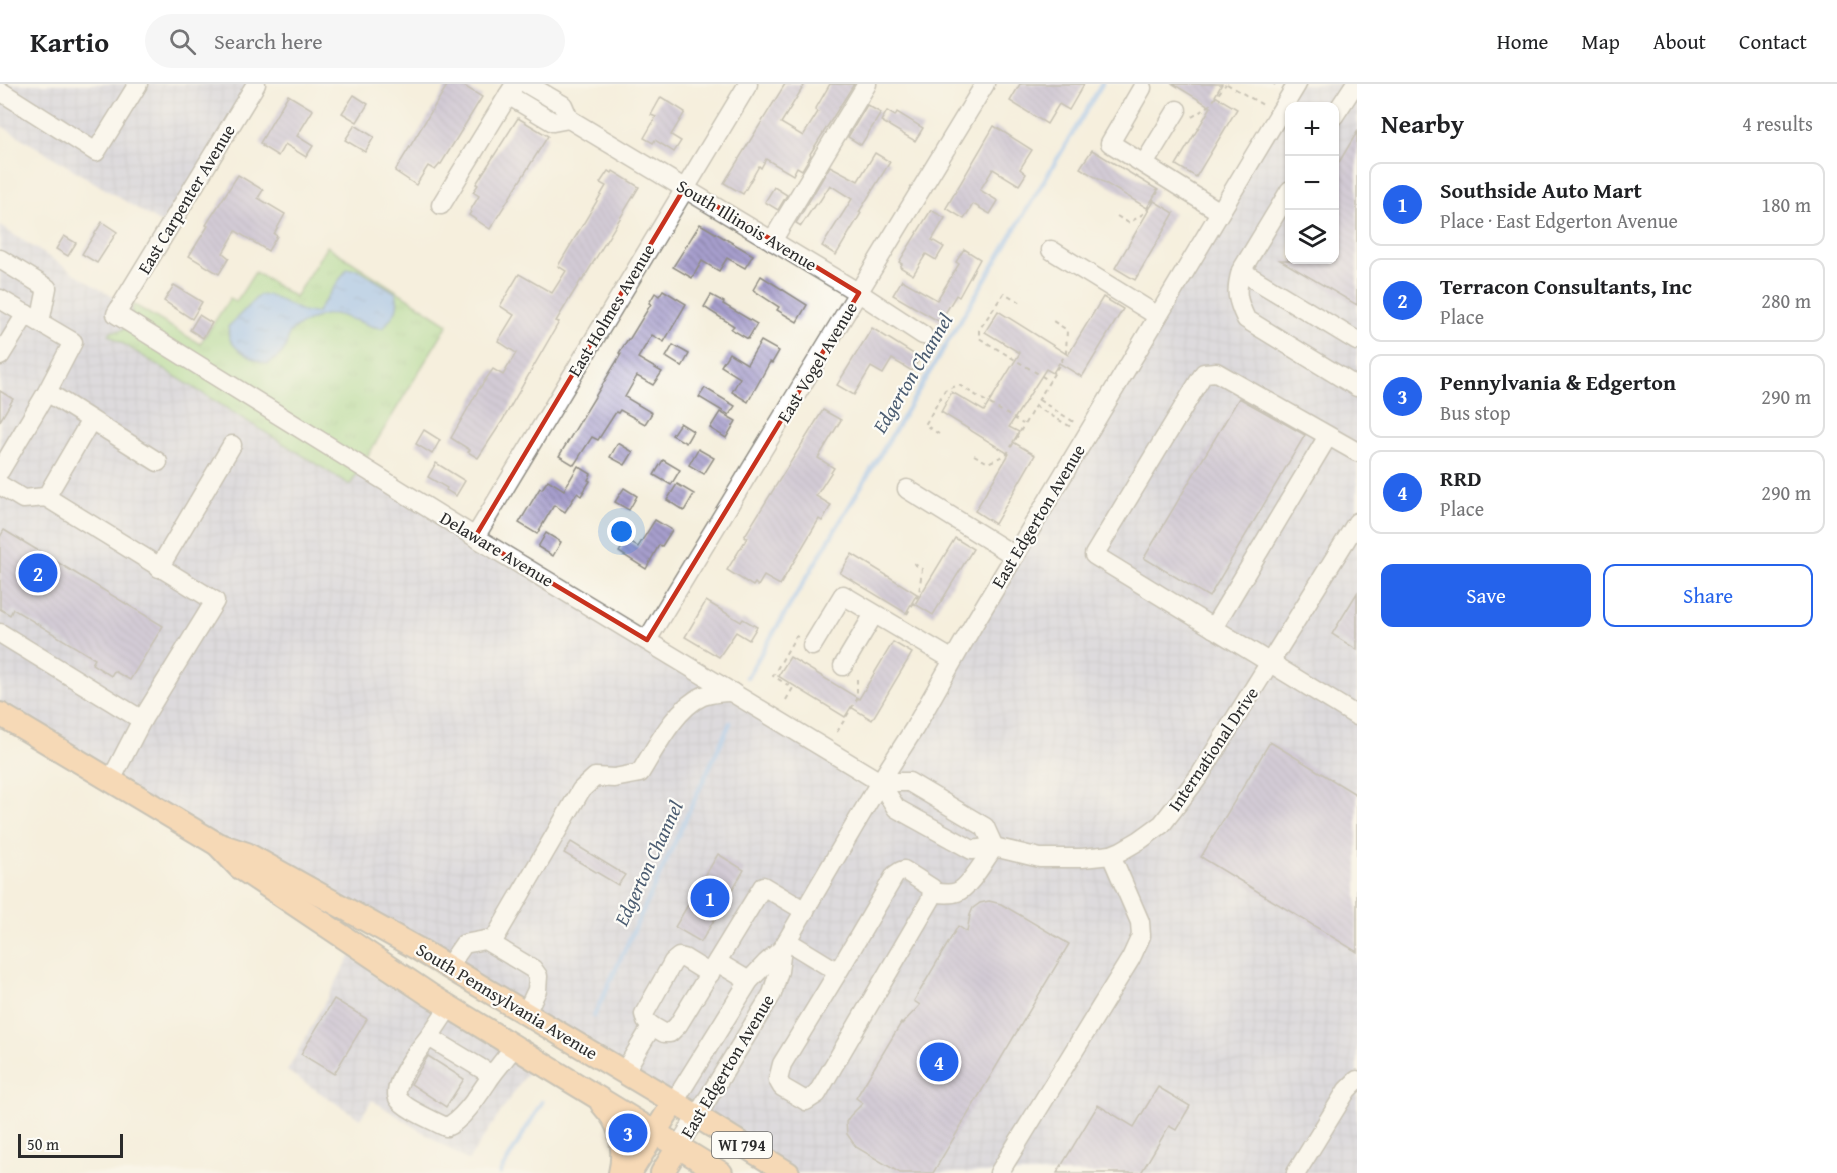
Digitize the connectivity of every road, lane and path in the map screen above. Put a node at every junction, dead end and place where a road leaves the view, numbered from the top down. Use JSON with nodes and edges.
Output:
{"nodes":[{"id":1,"x":138,"y":84,"type":"edge"},
{"id":2,"x":256,"y":84,"type":"edge"},
{"id":3,"x":528,"y":84,"type":"edge"},
{"id":4,"x":748,"y":84,"type":"edge"},
{"id":5,"x":867,"y":84,"type":"edge"},
{"id":6,"x":985,"y":84,"type":"edge"},
{"id":7,"x":1227,"y":84,"type":"edge"},
{"id":8,"x":1297,"y":84,"type":"edge"},
{"id":9,"x":1355,"y":84,"type":"edge"},
{"id":10,"x":1142,"y":88,"type":"dead end"},
{"id":11,"x":512,"y":90,"type":"edge"},
{"id":12,"x":0,"y":91,"type":"edge"},
{"id":13,"x":1263,"y":105,"type":"dead end"},
{"id":14,"x":1339,"y":110,"type":"edge"},
{"id":15,"x":1183,"y":114,"type":"joint"},
{"id":16,"x":569,"y":119,"type":"junction"},
{"id":17,"x":1144,"y":164,"type":"junction"},
{"id":18,"x":1167,"y":178,"type":"junction"},
{"id":19,"x":685,"y":187,"type":"junction"},
{"id":20,"x":1285,"y":198,"type":"edge"},
{"id":21,"x":441,"y":205,"type":"dead end"},
{"id":22,"x":1220,"y":212,"type":"junction"},
{"id":23,"x":1117,"y":216,"type":"dead end"},
{"id":24,"x":772,"y":241,"type":"junction"},
{"id":25,"x":1051,"y":250,"type":"dead end"},
{"id":26,"x":0,"y":260,"type":"edge"},
{"id":27,"x":1240,"y":272,"type":"junction"},
{"id":28,"x":859,"y":293,"type":"junction"},
{"id":29,"x":0,"y":299,"type":"edge"},
{"id":30,"x":1020,"y":302,"type":"dead end"},
{"id":31,"x":116,"y":314,"type":"joint"},
{"id":32,"x":1158,"y":316,"type":"junction"},
{"id":33,"x":33,"y":318,"type":"junction"},
{"id":34,"x":1053,"y":321,"type":"dead end"},
{"id":35,"x":923,"y":335,"type":"dead end"},
{"id":36,"x":1357,"y":341,"type":"edge"},
{"id":37,"x":0,"y":356,"type":"edge"},
{"id":38,"x":1050,"y":381,"type":"junction"},
{"id":39,"x":1357,"y":387,"type":"edge"},
{"id":40,"x":47,"y":392,"type":"junction"},
{"id":41,"x":1039,"y":400,"type":"junction"},
{"id":42,"x":1035,"y":406,"type":"junction"},
{"id":43,"x":91,"y":420,"type":"junction"},
{"id":44,"x":1074,"y":422,"type":"dead end"},
{"id":45,"x":1024,"y":424,"type":"junction"},
{"id":46,"x":1071,"y":427,"type":"dead end"},
{"id":47,"x":939,"y":434,"type":"dead end"},
{"id":48,"x":1328,"y":436,"type":"junction"},
{"id":49,"x":232,"y":446,"type":"dead end"},
{"id":50,"x":1357,"y":452,"type":"edge"},
{"id":51,"x":974,"y":455,"type":"dead end"},
{"id":52,"x":158,"y":462,"type":"dead end"},
{"id":53,"x":0,"y":471,"type":"edge"},
{"id":54,"x":0,"y":485,"type":"edge"},
{"id":55,"x":907,"y":489,"type":"dead end"},
{"id":56,"x":46,"y":497,"type":"junction"},
{"id":57,"x":1357,"y":522,"type":"edge"},
{"id":58,"x":475,"y":537,"type":"junction"},
{"id":59,"x":1015,"y":556,"type":"junction"},
{"id":60,"x":910,"y":561,"type":"dead end"},
{"id":61,"x":159,"y":568,"type":"junction"},
{"id":62,"x":874,"y":614,"type":"junction"},
{"id":63,"x":898,"y":628,"type":"junction"},
{"id":64,"x":1213,"y":628,"type":"junction"},
{"id":65,"x":0,"y":633,"type":"edge"},
{"id":66,"x":796,"y":636,"type":"dead end"},
{"id":67,"x":647,"y":640,"type":"junction"},
{"id":68,"x":812,"y":646,"type":"dead end"},
{"id":69,"x":953,"y":660,"type":"junction"},
{"id":70,"x":1270,"y":662,"type":"junction"},
{"id":71,"x":850,"y":670,"type":"joint"},
{"id":72,"x":732,"y":692,"type":"junction"},
{"id":73,"x":786,"y":700,"type":"dead end"},
{"id":74,"x":0,"y":714,"type":"edge"},
{"id":75,"x":1357,"y":716,"type":"edge"},
{"id":76,"x":142,"y":720,"type":"junction"},
{"id":77,"x":837,"y":732,"type":"dead end"},
{"id":78,"x":111,"y":780,"type":"junction"},
{"id":79,"x":880,"y":782,"type":"junction"},
{"id":80,"x":217,"y":844,"type":"junction"},
{"id":81,"x":993,"y":847,"type":"junction"},
{"id":82,"x":1111,"y":855,"type":"junction"},
{"id":83,"x":932,"y":892,"type":"junction"},
{"id":84,"x":804,"y":911,"type":"junction"},
{"id":85,"x":492,"y":944,"type":"junction"},
{"id":86,"x":785,"y":946,"type":"junction"},
{"id":87,"x":443,"y":964,"type":"junction"},
{"id":88,"x":714,"y":968,"type":"junction"},
{"id":89,"x":838,"y":972,"type":"junction"},
{"id":90,"x":749,"y":981,"type":"junction"},
{"id":91,"x":421,"y":989,"type":"junction"},
{"id":92,"x":449,"y":1007,"type":"junction"},
{"id":93,"x":526,"y":1013,"type":"junction"},
{"id":94,"x":652,"y":1026,"type":"junction"},
{"id":95,"x":429,"y":1037,"type":"junction"},
{"id":96,"x":514,"y":1047,"type":"junction"},
{"id":97,"x":624,"y":1071,"type":"junction"},
{"id":98,"x":492,"y":1076,"type":"junction"},
{"id":99,"x":1357,"y":1080,"type":"edge"},
{"id":100,"x":597,"y":1098,"type":"junction"},
{"id":101,"x":674,"y":1102,"type":"junction"},
{"id":102,"x":697,"y":1116,"type":"junction"},
{"id":103,"x":655,"y":1133,"type":"junction"},
{"id":104,"x":678,"y":1147,"type":"junction"},
{"id":105,"x":620,"y":1173,"type":"edge"},
{"id":106,"x":630,"y":1173,"type":"edge"},
{"id":107,"x":662,"y":1173,"type":"edge"},
{"id":108,"x":701,"y":1173,"type":"edge"},
{"id":109,"x":710,"y":1173,"type":"edge"},
{"id":110,"x":721,"y":1173,"type":"edge"},
{"id":111,"x":788,"y":1173,"type":"edge"},
{"id":112,"x":999,"y":1173,"type":"edge"},
{"id":113,"x":1296,"y":1173,"type":"edge"}],
"edges":[{"from":1,"to":12,"type":"street"},
{"from":2,"to":31,"type":"street","name":"East Carpenter Avenue"},
{"from":3,"to":16,"type":"street","name":"South Illinois Avenue"},
{"from":4,"to":19,"type":"street","name":"East Holmes Avenue"},
{"from":5,"to":24,"type":"street"},
{"from":6,"to":28,"type":"street","name":"East Vogel Avenue"},
{"from":7,"to":13,"type":"path"},
{"from":7,"to":15,"type":"path"},
{"from":8,"to":22,"type":"street","name":"East Edgerton Avenue"},
{"from":9,"to":14,"type":"street"},
{"from":10,"to":17,"type":"street"},
{"from":11,"to":16,"type":"street","name":"South Illinois Avenue"},
{"from":11,"to":21,"type":"street"},
{"from":15,"to":17,"type":"street"},
{"from":16,"to":19,"type":"street","name":"South Illinois Avenue"},
{"from":17,"to":18,"type":"street"},
{"from":18,"to":22,"type":"street"},
{"from":18,"to":23,"type":"path"},
{"from":19,"to":24,"type":"street","name":"South Illinois Avenue"},
{"from":19,"to":58,"type":"street","name":"East Holmes Avenue"},
{"from":20,"to":27,"type":"street"},
{"from":22,"to":32,"type":"street","name":"East Edgerton Avenue"},
{"from":24,"to":28,"type":"street","name":"South Illinois Avenue"},
{"from":25,"to":32,"type":"street"},
{"from":26,"to":33,"type":"street"},
{"from":27,"to":36,"type":"street"},
{"from":27,"to":39,"type":"street"},
{"from":28,"to":35,"type":"street","name":"South Illinois Avenue"},
{"from":28,"to":67,"type":"street","name":"East Vogel Avenue"},
{"from":29,"to":33,"type":"street"},
{"from":30,"to":38,"type":"path"},
{"from":31,"to":58,"type":"street","name":"Delaware Avenue"},
{"from":32,"to":59,"type":"street","name":"East Edgerton Avenue"},
{"from":33,"to":37,"type":"street"},
{"from":33,"to":40,"type":"street"},
{"from":34,"to":38,"type":"path"},
{"from":38,"to":41,"type":"path"},
{"from":40,"to":43,"type":"street"},
{"from":40,"to":53,"type":"street"},
{"from":41,"to":42,"type":"path"},
{"from":41,"to":44,"type":"path"},
{"from":42,"to":45,"type":"path"},
{"from":42,"to":46,"type":"path"},
{"from":43,"to":52,"type":"street"},
{"from":43,"to":56,"type":"street"},
{"from":45,"to":47,"type":"path"},
{"from":45,"to":51,"type":"path"},
{"from":48,"to":50,"type":"street"},
{"from":48,"to":64,"type":"street"},
{"from":48,"to":64,"type":"street"},
{"from":49,"to":61,"type":"street"},
{"from":54,"to":56,"type":"street"},
{"from":55,"to":59,"type":"street"},
{"from":56,"to":61,"type":"street"},
{"from":57,"to":70,"type":"street","name":"International Drive"},
{"from":58,"to":67,"type":"street","name":"Delaware Avenue"},
{"from":59,"to":69,"type":"street","name":"East Edgerton Avenue"},
{"from":60,"to":63,"type":"path"},
{"from":61,"to":76,"type":"street"},
{"from":62,"to":63,"type":"street"},
{"from":62,"to":68,"type":"street"},
{"from":62,"to":71,"type":"street"},
{"from":63,"to":69,"type":"street"},
{"from":64,"to":70,"type":"street"},
{"from":65,"to":76,"type":"street"},
{"from":66,"to":73,"type":"path"},
{"from":67,"to":72,"type":"street","name":"Delaware Avenue"},
{"from":69,"to":79,"type":"street","name":"East Edgerton Avenue"},
{"from":70,"to":75,"type":"street"},
{"from":70,"to":82,"type":"street","name":"International Drive"},
{"from":71,"to":77,"type":"path"},
{"from":72,"to":79,"type":"street","name":"Delaware Avenue"},
{"from":72,"to":85,"type":"street"},
{"from":74,"to":78,"type":"main road","name":"South Pennsylvania Avenue"},
{"from":76,"to":78,"type":"street"},
{"from":78,"to":80,"type":"main road","name":"South Pennsylvania Avenue"},
{"from":79,"to":81,"type":"street","name":"International Drive"},
{"from":79,"to":81,"type":"street"},
{"from":79,"to":84,"type":"street","name":"East Edgerton Avenue"},
{"from":80,"to":87,"type":"main road","name":"South Pennsylvania Avenue"},
{"from":80,"to":91,"type":"main road","name":"South Pennsylvania Avenue"},
{"from":81,"to":82,"type":"street","name":"International Drive"},
{"from":81,"to":83,"type":"street"},
{"from":82,"to":112,"type":"street"},
{"from":83,"to":89,"type":"street"},
{"from":83,"to":89,"type":"street"},
{"from":84,"to":86,"type":"street","name":"East Edgerton Avenue"},
{"from":84,"to":88,"type":"street"},
{"from":85,"to":87,"type":"street"},
{"from":85,"to":93,"type":"street"},
{"from":86,"to":89,"type":"street"},
{"from":86,"to":90,"type":"street","name":"East Edgerton Avenue"},
{"from":86,"to":102,"type":"street","name":"East Edgerton Avenue"},
{"from":87,"to":91,"type":"main road"},
{"from":87,"to":93,"type":"main road","name":"South Pennsylvania Avenue"},
{"from":88,"to":90,"type":"street"},
{"from":88,"to":94,"type":"street"},
{"from":88,"to":94,"type":"street"},
{"from":90,"to":101,"type":"street","name":"East Edgerton Avenue"},
{"from":91,"to":92,"type":"main road","name":"South Pennsylvania Avenue"},
{"from":92,"to":95,"type":"street"},
{"from":92,"to":96,"type":"main road","name":"South Pennsylvania Avenue"},
{"from":93,"to":97,"type":"main road","name":"South Pennsylvania Avenue"},
{"from":94,"to":97,"type":"street"},
{"from":95,"to":98,"type":"street"},
{"from":95,"to":98,"type":"street"},
{"from":96,"to":98,"type":"street"},
{"from":96,"to":100,"type":"main road","name":"South Pennsylvania Avenue"},
{"from":97,"to":101,"type":"main road","name":"South Pennsylvania Avenue"},
{"from":99,"to":113,"type":"street"},
{"from":100,"to":103,"type":"main road","name":"South Pennsylvania Avenue"},
{"from":100,"to":105,"type":"main road"},
{"from":101,"to":102,"type":"main road","name":"South Pennsylvania Avenue","number":"WI 794"},
{"from":101,"to":103,"type":"main road"},
{"from":102,"to":104,"type":"street","name":"East Edgerton Avenue"},
{"from":102,"to":111,"type":"main road","name":"South Pennsylvania Avenue","number":"WI 794"},
{"from":103,"to":104,"type":"main road","name":"South Pennsylvania Avenue"},
{"from":103,"to":106,"type":"main road"},
{"from":104,"to":107,"type":"main road"},
{"from":104,"to":110,"type":"main road","name":"South Pennsylvania Avenue"},
{"from":108,"to":109,"type":"main road","number":"WI 794"}]}
